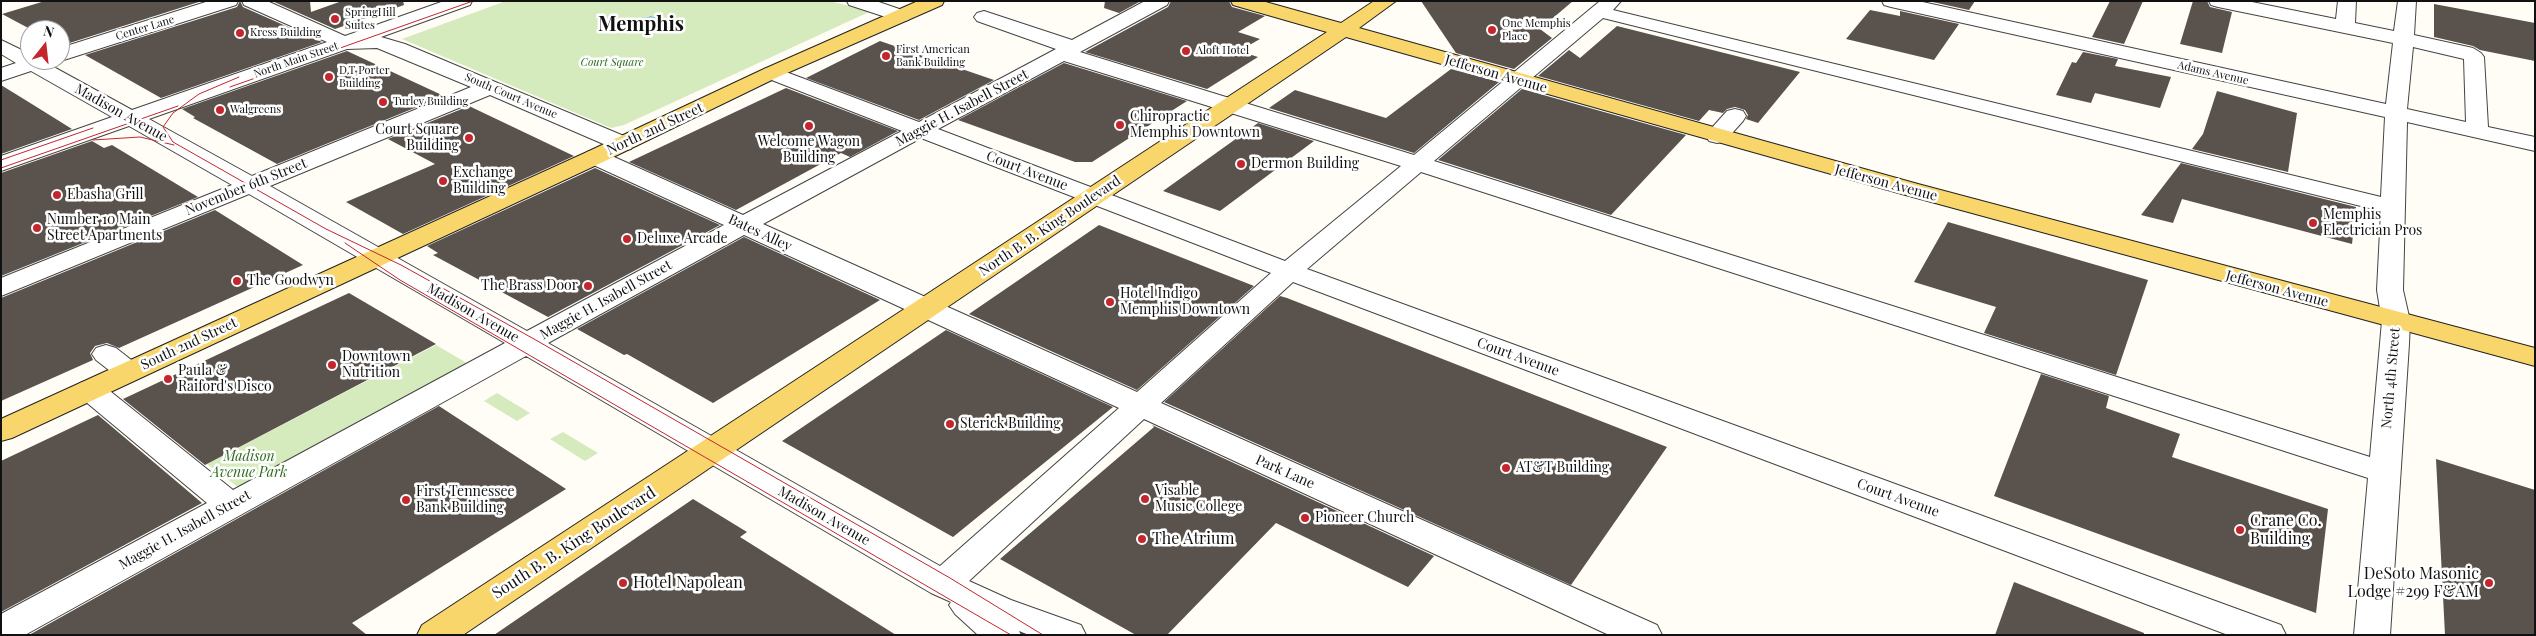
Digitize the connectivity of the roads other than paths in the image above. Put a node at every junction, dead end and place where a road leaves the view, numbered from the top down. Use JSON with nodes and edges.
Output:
{"nodes":[{"id":1,"x":229,"y":1,"type":"edge"},
{"id":2,"x":250,"y":1,"type":"edge"},
{"id":3,"x":463,"y":1,"type":"edge"},
{"id":4,"x":856,"y":1,"type":"edge"},
{"id":5,"x":935,"y":1,"type":"edge"},
{"id":6,"x":1160,"y":1,"type":"edge"},
{"id":7,"x":1240,"y":1,"type":"edge"},
{"id":8,"x":1387,"y":1,"type":"edge"},
{"id":9,"x":1891,"y":1,"type":"edge"},
{"id":10,"x":2218,"y":1,"type":"edge"},
{"id":11,"x":2347,"y":1,"type":"edge"},
{"id":12,"x":2408,"y":1,"type":"edge"},
{"id":13,"x":1606,"y":6,"type":"edge"},
{"id":14,"x":2287,"y":8,"type":"edge"},
{"id":15,"x":901,"y":16,"type":"junction"},
{"id":16,"x":984,"y":17,"type":"dead end"},
{"id":17,"x":2345,"y":27,"type":"junction"},
{"id":18,"x":1343,"y":31,"type":"junction"},
{"id":19,"x":2403,"y":38,"type":"junction"},
{"id":20,"x":345,"y":42,"type":"junction"},
{"id":21,"x":1,"y":46,"type":"edge"},
{"id":22,"x":70,"y":51,"type":"edge"},
{"id":23,"x":1069,"y":51,"type":"junction"},
{"id":24,"x":20,"y":54,"type":"edge"},
{"id":25,"x":20,"y":68,"type":"edge"},
{"id":26,"x":50,"y":70,"type":"edge"},
{"id":27,"x":771,"y":73,"type":"junction"},
{"id":28,"x":1,"y":75,"type":"edge"},
{"id":29,"x":1518,"y":80,"type":"junction"},
{"id":30,"x":490,"y":87,"type":"junction"},
{"id":31,"x":1230,"y":106,"type":"junction"},
{"id":32,"x":2396,"y":113,"type":"junction"},
{"id":33,"x":1734,"y":116,"type":"dead end"},
{"id":34,"x":130,"y":119,"type":"junction"},
{"id":35,"x":920,"y":130,"type":"junction"},
{"id":36,"x":2477,"y":131,"type":"junction"},
{"id":37,"x":1717,"y":136,"type":"junction"},
{"id":38,"x":623,"y":144,"type":"junction"},
{"id":39,"x":2535,"y":144,"type":"edge"},
{"id":40,"x":595,"y":157,"type":"junction"},
{"id":41,"x":1,"y":164,"type":"edge"},
{"id":42,"x":1419,"y":164,"type":"junction"},
{"id":43,"x":250,"y":186,"type":"junction"},
{"id":44,"x":1095,"y":197,"type":"junction"},
{"id":45,"x":2393,"y":207,"type":"junction"},
{"id":46,"x":743,"y":226,"type":"junction"},
{"id":47,"x":375,"y":257,"type":"junction"},
{"id":48,"x":1289,"y":271,"type":"junction"},
{"id":49,"x":1,"y":288,"type":"edge"},
{"id":50,"x":925,"y":309,"type":"junction"},
{"id":51,"x":2396,"y":321,"type":"junction"},
{"id":52,"x":526,"y":344,"type":"junction"},
{"id":53,"x":106,"y":354,"type":"dead end"},
{"id":54,"x":2535,"y":357,"type":"edge"},
{"id":55,"x":129,"y":372,"type":"junction"},
{"id":56,"x":90,"y":390,"type":"junction"},
{"id":57,"x":1140,"y":406,"type":"junction"},
{"id":58,"x":1,"y":431,"type":"edge"},
{"id":59,"x":713,"y":451,"type":"junction"},
{"id":60,"x":2383,"y":472,"type":"junction"},
{"id":61,"x":230,"y":505,"type":"junction"},
{"id":62,"x":943,"y":584,"type":"junction"},
{"id":63,"x":1,"y":631,"type":"edge"},
{"id":64,"x":435,"y":635,"type":"edge"},
{"id":65,"x":1003,"y":635,"type":"edge"},
{"id":66,"x":1068,"y":635,"type":"edge"},
{"id":67,"x":1644,"y":635,"type":"edge"},
{"id":68,"x":2268,"y":635,"type":"edge"},
{"id":69,"x":2372,"y":635,"type":"edge"}],
"edges":[{"from":1,"to":22,"type":"street","name":"Center Lane"},
{"from":2,"to":20,"type":"street"},
{"from":3,"to":20,"type":"street","name":"North Main Street"},
{"from":4,"to":15,"type":"street"},
{"from":5,"to":15,"type":"main road","name":"North 2nd Street"},
{"from":6,"to":23,"type":"street","name":"Maggie H. Isabell Street"},
{"from":7,"to":18,"type":"main road","name":"Jefferson Avenue"},
{"from":8,"to":18,"type":"main road","name":"North B. B. King Boulevard"},
{"from":9,"to":32,"type":"street","name":"Adams Avenue"},
{"from":10,"to":14,"type":"street"},
{"from":11,"to":17,"type":"street"},
{"from":12,"to":19,"type":"street","name":"North 4th Street"},
{"from":13,"to":29,"type":"street"},
{"from":13,"to":45,"type":"street"},
{"from":14,"to":17,"type":"street"},
{"from":15,"to":27,"type":"main road","name":"North 2nd Street"},
{"from":16,"to":23,"type":"street"},
{"from":17,"to":19,"type":"street"},
{"from":18,"to":29,"type":"main road","name":"Jefferson Avenue"},
{"from":18,"to":31,"type":"main road","name":"North B. B. King Boulevard"},
{"from":19,"to":32,"type":"street","name":"North 4th Street"},
{"from":19,"to":36,"type":"street"},
{"from":20,"to":30,"type":"street","name":"South Court Avenue"},
{"from":20,"to":34,"type":"street","name":"North Main Street"},
{"from":21,"to":24,"type":"street","name":"Madison Avenue"},
{"from":23,"to":31,"type":"street"},
{"from":23,"to":35,"type":"street","name":"Maggie H. Isabell Street"},
{"from":25,"to":28,"type":"street"},
{"from":26,"to":34,"type":"street","name":"Madison Avenue"},
{"from":27,"to":35,"type":"street","name":"Court Avenue"},
{"from":27,"to":38,"type":"main road","name":"North 2nd Street"},
{"from":29,"to":37,"type":"main road","name":"Jefferson Avenue"},
{"from":29,"to":42,"type":"street"},
{"from":30,"to":38,"type":"street","name":"South Court Avenue"},
{"from":30,"to":43,"type":"street","name":"November 6th Street"},
{"from":31,"to":42,"type":"street"},
{"from":31,"to":44,"type":"main road","name":"North B. B. King Boulevard"},
{"from":32,"to":36,"type":"street","name":"Adams Avenue"},
{"from":32,"to":45,"type":"street","name":"North 4th Street"},
{"from":33,"to":37,"type":"street"},
{"from":34,"to":41,"type":"street","name":"North Main Street"},
{"from":34,"to":43,"type":"street","name":"Madison Avenue"},
{"from":35,"to":44,"type":"street","name":"Court Avenue"},
{"from":35,"to":46,"type":"street","name":"Maggie H. Isabell Street"},
{"from":36,"to":39,"type":"street","name":"Adams Avenue"},
{"from":37,"to":51,"type":"main road","name":"Jefferson Avenue"},
{"from":38,"to":40,"type":"main road","name":"North 2nd Street"},
{"from":40,"to":46,"type":"street","name":"Bates Alley"},
{"from":40,"to":47,"type":"main road","name":"North 2nd Street"},
{"from":42,"to":48,"type":"street"},
{"from":42,"to":60,"type":"street"},
{"from":43,"to":47,"type":"street","name":"Madison Avenue"},
{"from":43,"to":49,"type":"street","name":"November 6th Street"},
{"from":44,"to":48,"type":"street","name":"Court Avenue"},
{"from":44,"to":50,"type":"main road","name":"North B. B. King Boulevard"},
{"from":45,"to":51,"type":"street","name":"North 4th Street"},
{"from":46,"to":50,"type":"street","name":"Bates Alley"},
{"from":46,"to":52,"type":"street","name":"Maggie H. Isabell Street"},
{"from":47,"to":52,"type":"street","name":"Madison Avenue"},
{"from":47,"to":55,"type":"main road","name":"South 2nd Street"},
{"from":48,"to":57,"type":"street"},
{"from":48,"to":68,"type":"street","name":"Court Avenue"},
{"from":50,"to":57,"type":"street","name":"Park Lane"},
{"from":50,"to":59,"type":"main road","name":"North B. B. King Boulevard"},
{"from":51,"to":54,"type":"main road","name":"Jefferson Avenue"},
{"from":51,"to":60,"type":"street","name":"North 4th Street"},
{"from":52,"to":59,"type":"street","name":"Madison Avenue"},
{"from":52,"to":61,"type":"street","name":"Maggie H. Isabell Street"},
{"from":53,"to":55,"type":"street"},
{"from":55,"to":56,"type":"main road","name":"South 2nd Street"},
{"from":56,"to":58,"type":"main road","name":"South 2nd Street"},
{"from":56,"to":61,"type":"street"},
{"from":57,"to":62,"type":"street"},
{"from":57,"to":67,"type":"street","name":"Park Lane"},
{"from":59,"to":62,"type":"street","name":"Madison Avenue"},
{"from":59,"to":64,"type":"main road","name":"South B. B. King Boulevard"},
{"from":60,"to":69,"type":"street","name":"North 4th Street"},
{"from":61,"to":63,"type":"street","name":"Maggie H. Isabell Street"},
{"from":62,"to":65,"type":"street","name":"Madison Avenue"},
{"from":62,"to":66,"type":"street","name":"Madison Avenue"}]}
